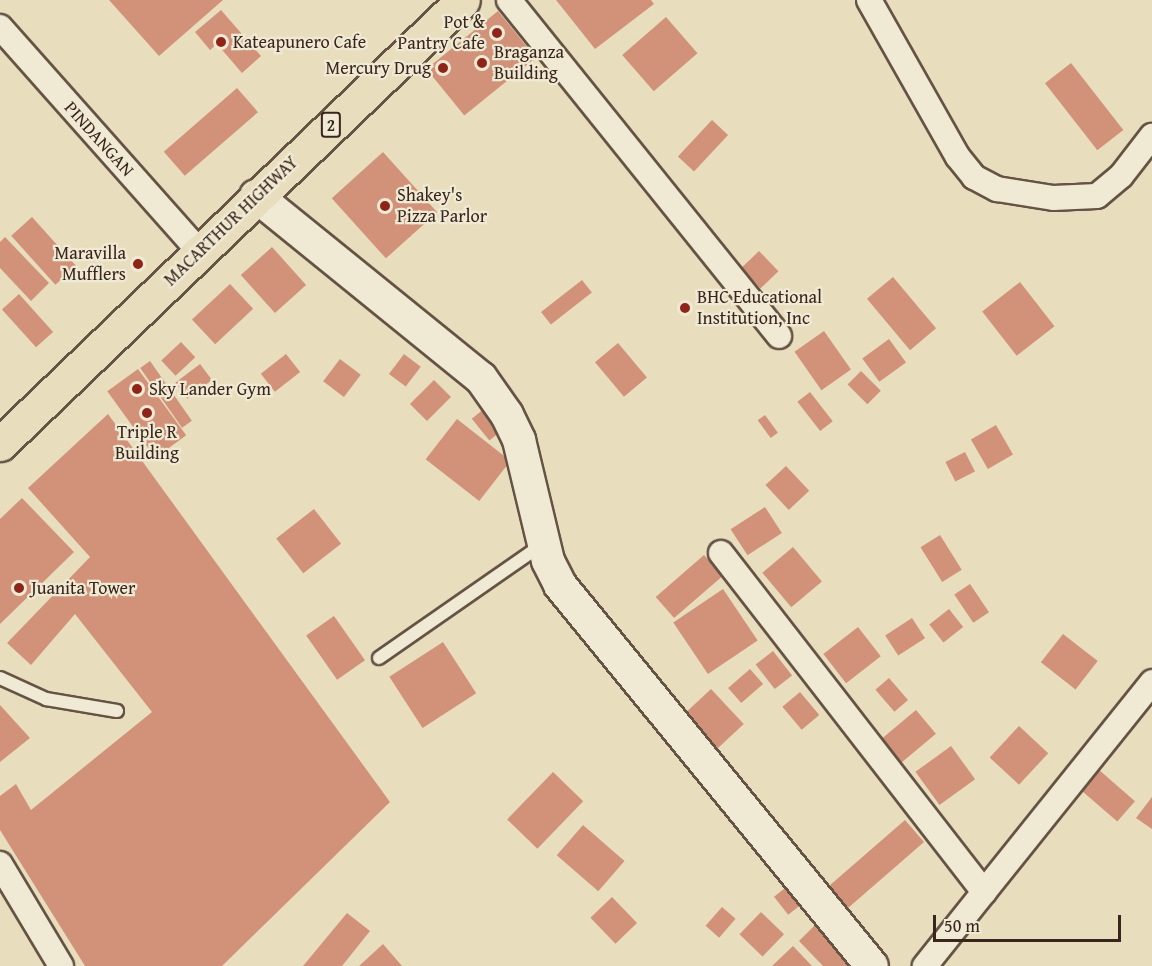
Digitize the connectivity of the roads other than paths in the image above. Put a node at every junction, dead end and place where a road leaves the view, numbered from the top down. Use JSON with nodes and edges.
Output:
{"nodes":[{"id":1,"x":463,"y":0,"type":"edge"},
{"id":2,"x":509,"y":0,"type":"edge"},
{"id":3,"x":868,"y":0,"type":"edge"},
{"id":4,"x":0,"y":27,"type":"edge"},
{"id":5,"x":1152,"y":136,"type":"edge"},
{"id":6,"x":256,"y":196,"type":"junction"},
{"id":7,"x":199,"y":251,"type":"junction"},
{"id":8,"x":779,"y":336,"type":"dead end"},
{"id":9,"x":0,"y":444,"type":"edge"},
{"id":10,"x":544,"y":543,"type":"junction"},
{"id":11,"x":721,"y":553,"type":"dead end"},
{"id":12,"x":380,"y":658,"type":"dead end"},
{"id":13,"x":0,"y":678,"type":"edge"},
{"id":14,"x":1152,"y":682,"type":"edge"},
{"id":15,"x":117,"y":711,"type":"dead end"},
{"id":16,"x":0,"y":864,"type":"edge"},
{"id":17,"x":984,"y":892,"type":"junction"},
{"id":18,"x":61,"y":966,"type":"edge"},
{"id":19,"x":872,"y":966,"type":"edge"},
{"id":20,"x":926,"y":966,"type":"edge"}],
"edges":[{"from":1,"to":6,"type":"highway","name":"MACARTHUR HIGHWAY","number":"2"},
{"from":2,"to":8,"type":"street"},
{"from":3,"to":5,"type":"street"},
{"from":4,"to":7,"type":"street","name":"PINDANGAN"},
{"from":6,"to":7,"type":"highway","name":"MACARTHUR HIGHWAY","number":"2"},
{"from":6,"to":10,"type":"street"},
{"from":7,"to":9,"type":"highway","name":"MACARTHUR HIGHWAY","number":"2"},
{"from":10,"to":12,"type":"lane"},
{"from":10,"to":19,"type":"street"},
{"from":11,"to":17,"type":"street"},
{"from":13,"to":15,"type":"lane"},
{"from":14,"to":17,"type":"street"},
{"from":16,"to":18,"type":"street"},
{"from":17,"to":20,"type":"street"}]}
